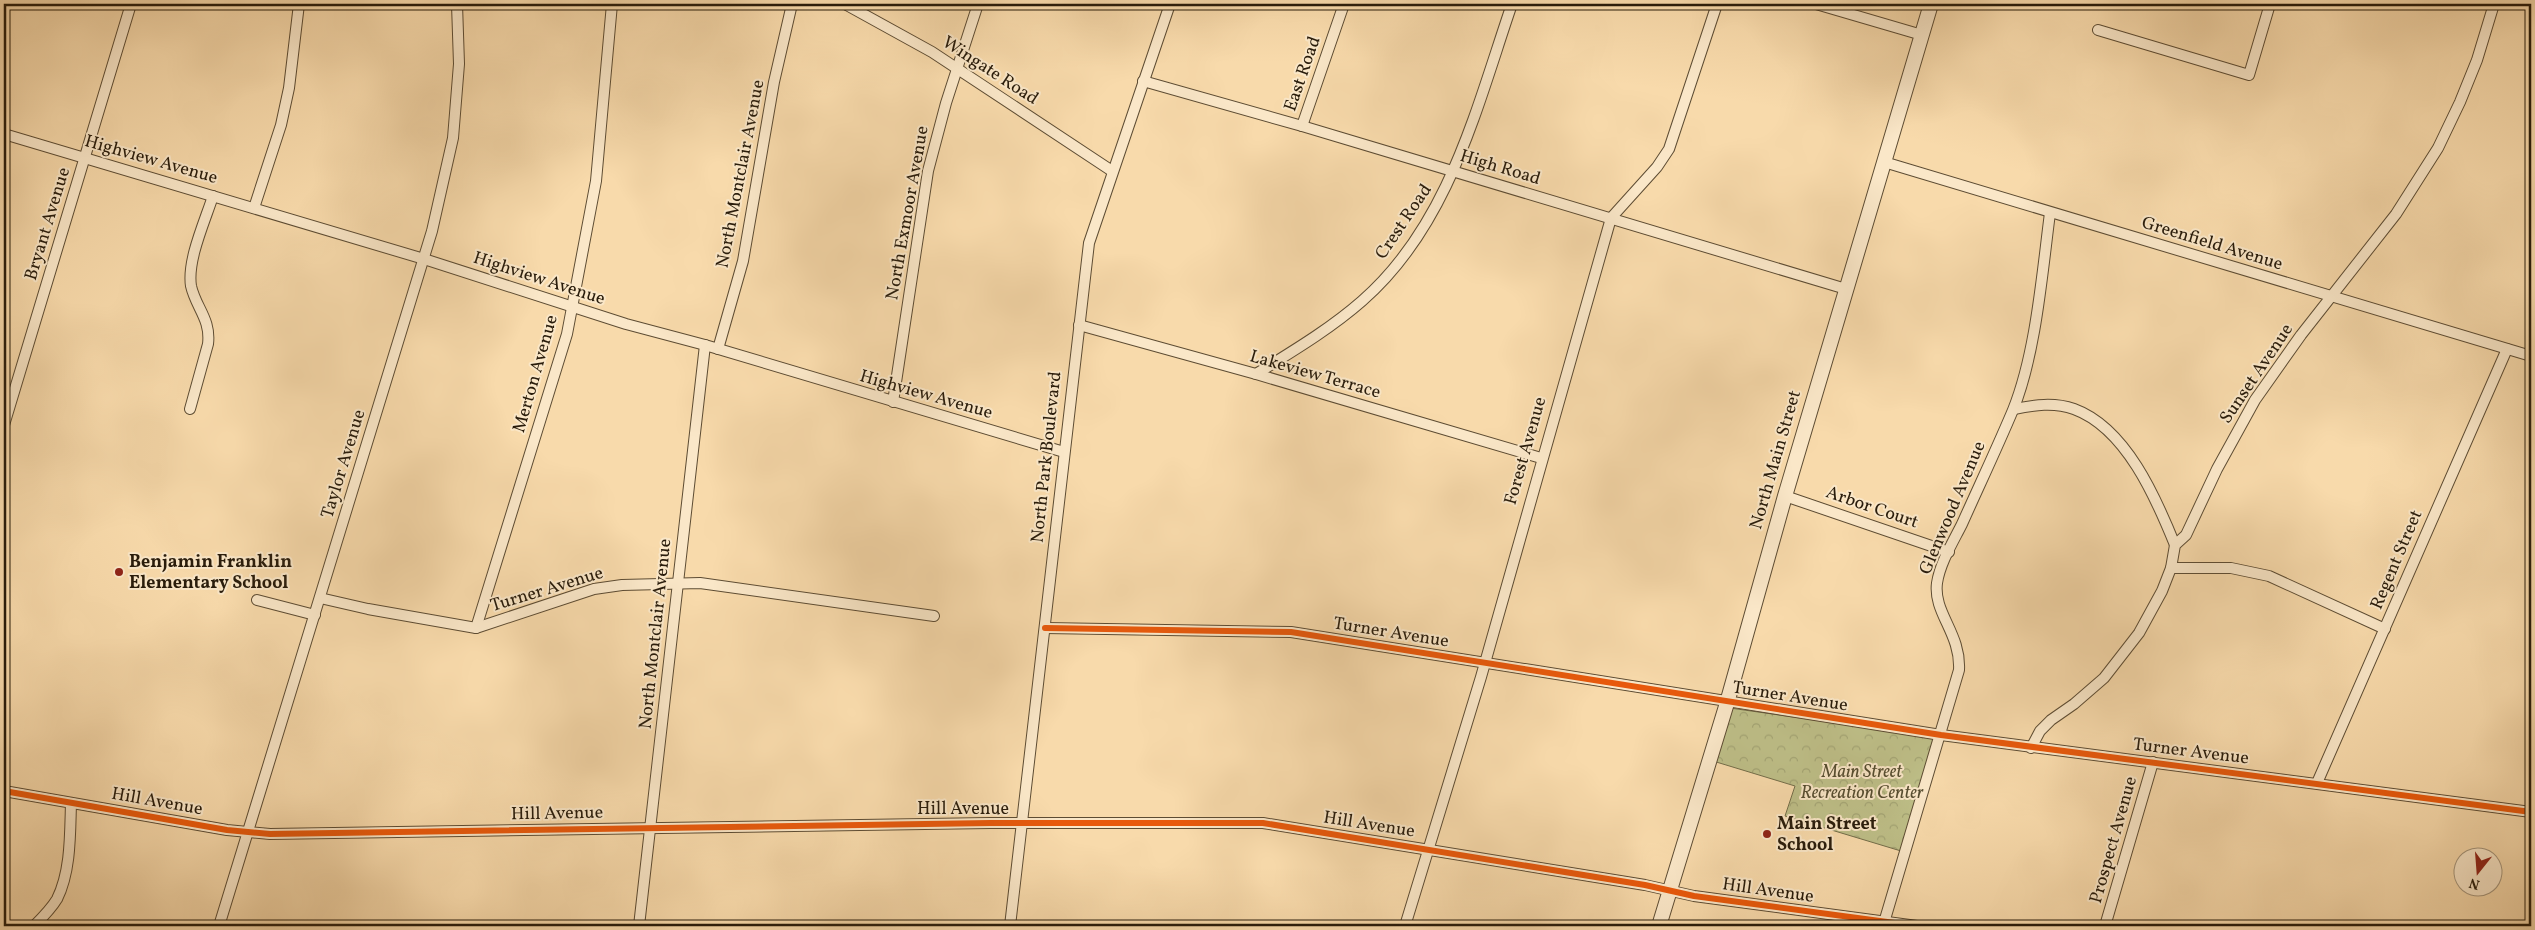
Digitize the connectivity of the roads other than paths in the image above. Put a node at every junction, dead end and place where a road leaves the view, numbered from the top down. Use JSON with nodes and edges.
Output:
{"nodes":[{"id":1,"x":131,"y":4,"type":"edge"},
{"id":2,"x":299,"y":4,"type":"edge"},
{"id":3,"x":457,"y":4,"type":"edge"},
{"id":4,"x":612,"y":4,"type":"edge"},
{"id":5,"x":792,"y":4,"type":"edge"},
{"id":6,"x":845,"y":4,"type":"edge"},
{"id":7,"x":978,"y":4,"type":"edge"},
{"id":8,"x":1170,"y":4,"type":"edge"},
{"id":9,"x":1344,"y":4,"type":"edge"},
{"id":10,"x":1512,"y":4,"type":"edge"},
{"id":11,"x":1716,"y":4,"type":"edge"},
{"id":12,"x":1816,"y":4,"type":"edge"},
{"id":13,"x":1931,"y":4,"type":"edge"},
{"id":14,"x":2270,"y":4,"type":"edge"},
{"id":15,"x":2494,"y":4,"type":"edge"},
{"id":16,"x":2098,"y":30,"type":"dead end"},
{"id":17,"x":1922,"y":35,"type":"junction"},
{"id":18,"x":957,"y":68,"type":"junction"},
{"id":19,"x":1143,"y":81,"type":"junction"},
{"id":20,"x":1302,"y":126,"type":"junction"},
{"id":21,"x":4,"y":134,"type":"edge"},
{"id":22,"x":85,"y":158,"type":"junction"},
{"id":23,"x":1884,"y":162,"type":"junction"},
{"id":24,"x":1453,"y":171,"type":"junction"},
{"id":25,"x":1112,"y":172,"type":"junction"},
{"id":26,"x":213,"y":196,"type":"junction"},
{"id":27,"x":254,"y":208,"type":"junction"},
{"id":28,"x":2050,"y":213,"type":"junction"},
{"id":29,"x":1610,"y":218,"type":"junction"},
{"id":30,"x":424,"y":259,"type":"junction"},
{"id":31,"x":1846,"y":289,"type":"junction"},
{"id":32,"x":2332,"y":296,"type":"junction"},
{"id":33,"x":573,"y":306,"type":"junction"},
{"id":34,"x":1078,"y":325,"type":"junction"},
{"id":35,"x":705,"y":345,"type":"junction"},
{"id":36,"x":718,"y":349,"type":"junction"},
{"id":37,"x":2507,"y":349,"type":"junction"},
{"id":38,"x":2531,"y":356,"type":"edge"},
{"id":39,"x":1256,"y":374,"type":"junction"},
{"id":40,"x":893,"y":402,"type":"junction"},
{"id":41,"x":190,"y":409,"type":"dead end"},
{"id":42,"x":2014,"y":409,"type":"junction"},
{"id":43,"x":4,"y":425,"type":"edge"},
{"id":44,"x":1064,"y":452,"type":"junction"},
{"id":45,"x":1541,"y":458,"type":"junction"},
{"id":46,"x":1785,"y":496,"type":"junction"},
{"id":47,"x":2175,"y":545,"type":"junction"},
{"id":48,"x":1949,"y":552,"type":"junction"},
{"id":49,"x":2171,"y":568,"type":"junction"},
{"id":50,"x":678,"y":583,"type":"junction"},
{"id":51,"x":320,"y":598,"type":"junction"},
{"id":52,"x":257,"y":600,"type":"dead end"},
{"id":53,"x":315,"y":615,"type":"junction"},
{"id":54,"x":934,"y":616,"type":"dead end"},
{"id":55,"x":476,"y":628,"type":"junction"},
{"id":56,"x":1045,"y":628,"type":"junction"},
{"id":57,"x":2385,"y":629,"type":"junction"},
{"id":58,"x":1484,"y":664,"type":"junction"},
{"id":59,"x":1727,"y":703,"type":"junction"},
{"id":60,"x":1941,"y":735,"type":"junction"},
{"id":61,"x":2031,"y":748,"type":"junction"},
{"id":62,"x":2153,"y":762,"type":"junction"},
{"id":63,"x":2317,"y":784,"type":"junction"},
{"id":64,"x":4,"y":791,"type":"edge"},
{"id":65,"x":71,"y":803,"type":"junction"},
{"id":66,"x":2531,"y":812,"type":"edge"},
{"id":67,"x":1022,"y":824,"type":"junction"},
{"id":68,"x":650,"y":827,"type":"junction"},
{"id":69,"x":248,"y":832,"type":"junction"},
{"id":70,"x":1427,"y":850,"type":"junction"},
{"id":71,"x":1669,"y":891,"type":"junction"},
{"id":72,"x":1883,"y":924,"type":"edge"},
{"id":73,"x":34,"y":926,"type":"edge"},
{"id":74,"x":219,"y":926,"type":"edge"},
{"id":75,"x":639,"y":926,"type":"edge"},
{"id":76,"x":1010,"y":926,"type":"edge"},
{"id":77,"x":1405,"y":926,"type":"edge"},
{"id":78,"x":1659,"y":926,"type":"edge"},
{"id":79,"x":1917,"y":926,"type":"edge"},
{"id":80,"x":2105,"y":926,"type":"edge"}],
"edges":[{"from":1,"to":22,"type":"street","name":"Bryant Avenue"},
{"from":2,"to":27,"type":"street"},
{"from":3,"to":30,"type":"street","name":"Taylor Avenue"},
{"from":4,"to":33,"type":"street","name":"Merton Avenue"},
{"from":5,"to":36,"type":"street","name":"North Montclair Avenue"},
{"from":6,"to":18,"type":"street","name":"Wingate Road"},
{"from":7,"to":18,"type":"street","name":"North Exmoor Avenue"},
{"from":8,"to":19,"type":"street","name":"North Park Boulevard"},
{"from":9,"to":20,"type":"street","name":"East Road"},
{"from":10,"to":24,"type":"street","name":"Crest Road"},
{"from":11,"to":29,"type":"street","name":"Forest Avenue"},
{"from":12,"to":17,"type":"street"},
{"from":13,"to":17,"type":"street","name":"North Main Street"},
{"from":14,"to":16,"type":"street"},
{"from":15,"to":32,"type":"street","name":"Sunset Avenue"},
{"from":17,"to":23,"type":"street","name":"North Main Street"},
{"from":18,"to":25,"type":"street","name":"Wingate Road"},
{"from":18,"to":40,"type":"street","name":"North Exmoor Avenue"},
{"from":19,"to":20,"type":"street","name":"High Road"},
{"from":19,"to":25,"type":"street","name":"North Park Boulevard"},
{"from":20,"to":24,"type":"street","name":"High Road"},
{"from":21,"to":22,"type":"street","name":"Highview Avenue"},
{"from":22,"to":26,"type":"street","name":"Highview Avenue"},
{"from":22,"to":43,"type":"street","name":"Bryant Avenue"},
{"from":23,"to":28,"type":"street","name":"Greenfield Avenue"},
{"from":23,"to":31,"type":"street","name":"North Main Street"},
{"from":24,"to":29,"type":"street","name":"High Road"},
{"from":24,"to":39,"type":"street","name":"Crest Road"},
{"from":25,"to":34,"type":"street","name":"North Park Boulevard"},
{"from":26,"to":27,"type":"street","name":"Highview Avenue"},
{"from":26,"to":41,"type":"street"},
{"from":27,"to":30,"type":"street","name":"Highview Avenue"},
{"from":28,"to":32,"type":"street","name":"Greenfield Avenue"},
{"from":28,"to":42,"type":"street","name":"Glenwood Avenue"},
{"from":29,"to":31,"type":"street","name":"High Road"},
{"from":29,"to":45,"type":"street","name":"Forest Avenue"},
{"from":30,"to":33,"type":"street","name":"Highview Avenue"},
{"from":30,"to":51,"type":"street","name":"Taylor Avenue"},
{"from":31,"to":46,"type":"street","name":"North Main Street"},
{"from":32,"to":37,"type":"street","name":"Greenfield Avenue"},
{"from":32,"to":47,"type":"street","name":"Sunset Avenue"},
{"from":33,"to":35,"type":"street","name":"Highview Avenue"},
{"from":33,"to":55,"type":"street","name":"Merton Avenue"},
{"from":34,"to":39,"type":"street","name":"Lakeview Terrace"},
{"from":34,"to":44,"type":"street","name":"North Park Boulevard"},
{"from":35,"to":36,"type":"street","name":"Highview Avenue"},
{"from":35,"to":50,"type":"street","name":"North Montclair Avenue"},
{"from":36,"to":40,"type":"street","name":"Highview Avenue"},
{"from":37,"to":38,"type":"street","name":"Greenfield Avenue"},
{"from":37,"to":57,"type":"street","name":"Regent Street"},
{"from":39,"to":45,"type":"street","name":"Lakeview Terrace"},
{"from":40,"to":44,"type":"street","name":"Highview Avenue"},
{"from":42,"to":47,"type":"street"},
{"from":42,"to":48,"type":"street","name":"Glenwood Avenue"},
{"from":44,"to":56,"type":"street","name":"North Park Boulevard"},
{"from":45,"to":58,"type":"street","name":"Forest Avenue"},
{"from":46,"to":48,"type":"street","name":"Arbor Court"},
{"from":46,"to":59,"type":"street","name":"North Main Street"},
{"from":47,"to":49,"type":"street","name":"Sunset Avenue"},
{"from":48,"to":60,"type":"street","name":"Glenwood Avenue"},
{"from":49,"to":57,"type":"street"},
{"from":49,"to":61,"type":"street","name":"Sunset Avenue"},
{"from":50,"to":54,"type":"street","name":"Turner Avenue"},
{"from":50,"to":55,"type":"street","name":"Turner Avenue"},
{"from":50,"to":68,"type":"street","name":"North Montclair Avenue"},
{"from":51,"to":53,"type":"street","name":"Taylor Avenue"},
{"from":51,"to":55,"type":"street","name":"Turner Avenue"},
{"from":52,"to":53,"type":"street"},
{"from":53,"to":69,"type":"street","name":"Taylor Avenue"},
{"from":56,"to":58,"type":"street","name":"Turner Avenue"},
{"from":56,"to":67,"type":"street","name":"North Park Boulevard"},
{"from":57,"to":63,"type":"street","name":"Regent Street"},
{"from":58,"to":59,"type":"street","name":"Turner Avenue"},
{"from":58,"to":70,"type":"street","name":"Forest Avenue"},
{"from":59,"to":60,"type":"street","name":"Turner Avenue"},
{"from":59,"to":71,"type":"street","name":"North Main Street"},
{"from":60,"to":61,"type":"street","name":"Turner Avenue"},
{"from":60,"to":72,"type":"street","name":"Glenwood Avenue"},
{"from":61,"to":62,"type":"street","name":"Turner Avenue"},
{"from":62,"to":63,"type":"street","name":"Turner Avenue"},
{"from":62,"to":80,"type":"street","name":"Prospect Avenue"},
{"from":63,"to":66,"type":"street","name":"Turner Avenue"},
{"from":64,"to":65,"type":"street","name":"Hill Avenue"},
{"from":65,"to":69,"type":"street","name":"Hill Avenue"},
{"from":65,"to":73,"type":"street"},
{"from":67,"to":68,"type":"street","name":"Hill Avenue"},
{"from":67,"to":70,"type":"street","name":"Hill Avenue"},
{"from":67,"to":76,"type":"street","name":"North Park Boulevard"},
{"from":68,"to":69,"type":"street","name":"Hill Avenue"},
{"from":68,"to":75,"type":"street","name":"North Montclair Avenue"},
{"from":69,"to":74,"type":"street","name":"Taylor Avenue"},
{"from":70,"to":71,"type":"street","name":"Hill Avenue"},
{"from":70,"to":77,"type":"street","name":"Forest Avenue"},
{"from":71,"to":72,"type":"street","name":"Hill Avenue"},
{"from":71,"to":78,"type":"street","name":"North Main Street"},
{"from":72,"to":79,"type":"street","name":"Hill Avenue"}]}
